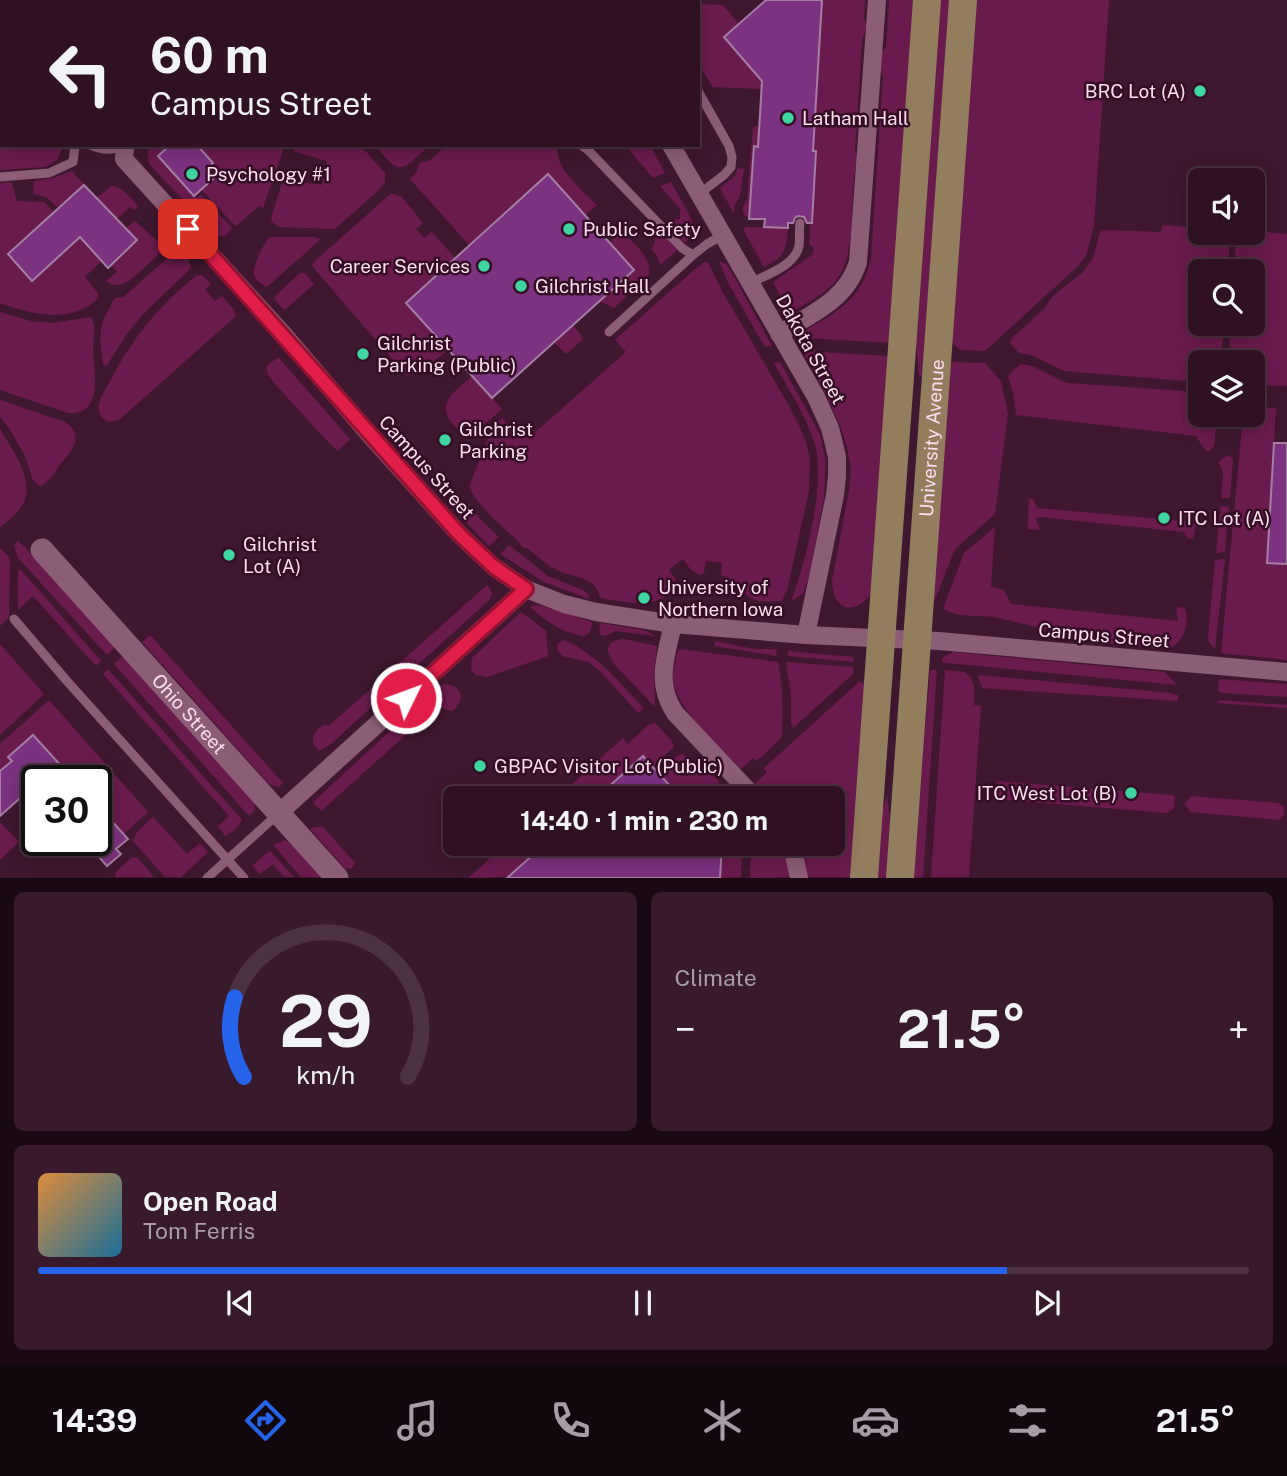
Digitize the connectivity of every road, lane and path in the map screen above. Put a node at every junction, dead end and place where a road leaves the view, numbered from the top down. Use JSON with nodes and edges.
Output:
{"nodes":[{"id":1,"x":877,"y":0,"type":"edge"},
{"id":2,"x":927,"y":0,"type":"edge"},
{"id":3,"x":963,"y":0,"type":"edge"},
{"id":4,"x":700,"y":95,"type":"edge"},
{"id":5,"x":75,"y":147,"type":"edge"},
{"id":6,"x":94,"y":147,"type":"edge"},
{"id":7,"x":122,"y":147,"type":"edge"},
{"id":8,"x":126,"y":147,"type":"edge"},
{"id":9,"x":584,"y":147,"type":"edge"},
{"id":10,"x":672,"y":147,"type":"edge"},
{"id":11,"x":0,"y":177,"type":"edge"},
{"id":12,"x":699,"y":194,"type":"junction"},
{"id":13,"x":800,"y":223,"type":"dead end"},
{"id":14,"x":723,"y":235,"type":"junction"},
{"id":15,"x":693,"y":255,"type":"junction"},
{"id":16,"x":750,"y":283,"type":"junction"},
{"id":17,"x":609,"y":332,"type":"dead end"},
{"id":18,"x":779,"y":334,"type":"junction"},
{"id":19,"x":42,"y":550,"type":"dead end"},
{"id":20,"x":526,"y":589,"type":"junction"},
{"id":21,"x":14,"y":619,"type":"dead end"},
{"id":22,"x":673,"y":624,"type":"junction"},
{"id":23,"x":806,"y":635,"type":"junction"},
{"id":24,"x":882,"y":639,"type":"junction"},
{"id":25,"x":916,"y":640,"type":"junction"},
{"id":26,"x":1287,"y":673,"type":"edge"},
{"id":27,"x":744,"y":786,"type":"edge"},
{"id":28,"x":279,"y":813,"type":"junction"},
{"id":29,"x":793,"y":856,"type":"edge"},
{"id":30,"x":228,"y":859,"type":"junction"},
{"id":31,"x":207,"y":877,"type":"edge"},
{"id":32,"x":244,"y":877,"type":"edge"},
{"id":33,"x":337,"y":877,"type":"edge"},
{"id":34,"x":799,"y":877,"type":"edge"},
{"id":35,"x":864,"y":877,"type":"edge"},
{"id":36,"x":900,"y":877,"type":"edge"}],
"edges":[{"from":1,"to":18,"type":"street"},
{"from":2,"to":24,"type":"main road","name":"University Avenue"},
{"from":3,"to":25,"type":"main road","name":"University Avenue"},
{"from":4,"to":12,"type":"lane"},
{"from":5,"to":11,"type":"lane"},
{"from":6,"to":7,"type":"lane"},
{"from":8,"to":20,"type":"street","name":"Campus Street"},
{"from":9,"to":15,"type":"lane"},
{"from":10,"to":12,"type":"street","name":"Dakota Street"},
{"from":12,"to":14,"type":"street","name":"Dakota Street"},
{"from":13,"to":16,"type":"lane"},
{"from":14,"to":15,"type":"lane"},
{"from":14,"to":16,"type":"street","name":"Dakota Street"},
{"from":15,"to":17,"type":"lane"},
{"from":16,"to":18,"type":"street","name":"Dakota Street"},
{"from":18,"to":23,"type":"street","name":"Dakota Street"},
{"from":19,"to":28,"type":"street","name":"Ohio Street"},
{"from":20,"to":22,"type":"street","name":"Campus Street"},
{"from":20,"to":28,"type":"street"},
{"from":21,"to":30,"type":"lane"},
{"from":22,"to":23,"type":"street","name":"Campus Street"},
{"from":22,"to":27,"type":"street"},
{"from":23,"to":24,"type":"street","name":"Campus Street"},
{"from":24,"to":25,"type":"street","name":"Campus Street"},
{"from":24,"to":35,"type":"main road","name":"University Avenue"},
{"from":25,"to":26,"type":"street","name":"Campus Street"},
{"from":25,"to":36,"type":"main road","name":"University Avenue"},
{"from":28,"to":30,"type":"lane"},
{"from":28,"to":33,"type":"street","name":"Ohio Street"},
{"from":29,"to":34,"type":"street"},
{"from":30,"to":31,"type":"lane"},
{"from":30,"to":32,"type":"lane"}]}
